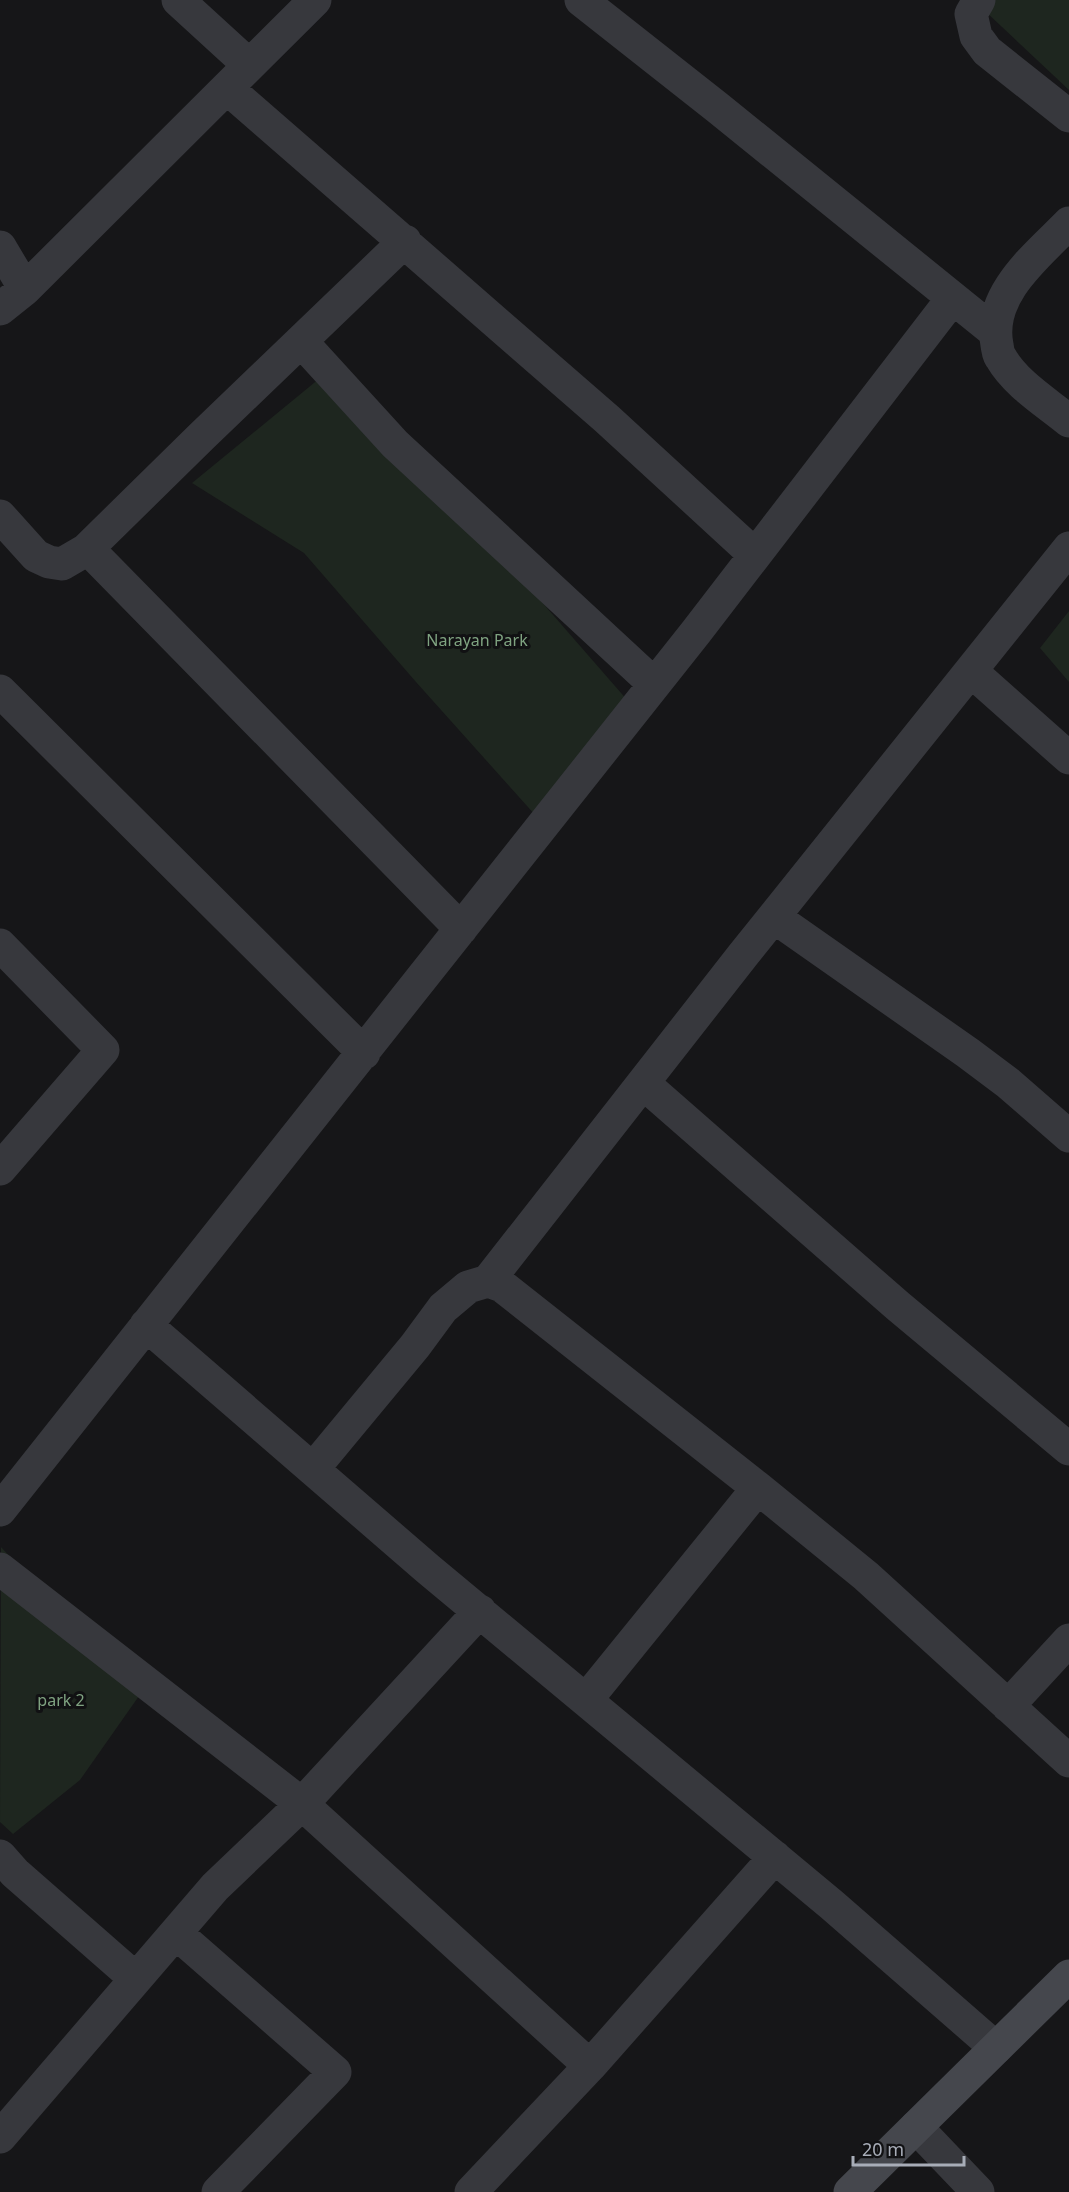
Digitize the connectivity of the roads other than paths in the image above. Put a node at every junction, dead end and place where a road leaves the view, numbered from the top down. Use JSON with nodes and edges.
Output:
{"nodes":[{"id":1,"x":178,"y":0,"type":"edge"},
{"id":2,"x":315,"y":0,"type":"edge"},
{"id":3,"x":581,"y":0,"type":"edge"},
{"id":4,"x":979,"y":0,"type":"edge"},
{"id":5,"x":238,"y":76,"type":"junction"},
{"id":6,"x":1069,"y":116,"type":"edge"},
{"id":7,"x":1069,"y":223,"type":"edge"},
{"id":8,"x":405,"y":241,"type":"junction"},
{"id":9,"x":0,"y":247,"type":"edge"},
{"id":10,"x":25,"y":289,"type":"junction"},
{"id":11,"x":952,"y":299,"type":"junction"},
{"id":12,"x":0,"y":309,"type":"edge"},
{"id":13,"x":994,"y":332,"type":"junction"},
{"id":14,"x":301,"y":341,"type":"junction"},
{"id":15,"x":1069,"y":421,"type":"edge"},
{"id":16,"x":0,"y":516,"type":"edge"},
{"id":17,"x":1069,"y":548,"type":"edge"},
{"id":18,"x":86,"y":550,"type":"junction"},
{"id":19,"x":755,"y":555,"type":"junction"},
{"id":20,"x":971,"y":671,"type":"junction"},
{"id":21,"x":654,"y":684,"type":"junction"},
{"id":22,"x":0,"y":691,"type":"edge"},
{"id":23,"x":1069,"y":758,"type":"edge"},
{"id":24,"x":774,"y":917,"type":"junction"},
{"id":25,"x":461,"y":929,"type":"junction"},
{"id":26,"x":0,"y":945,"type":"edge"},
{"id":27,"x":364,"y":1053,"type":"junction"},
{"id":28,"x":643,"y":1083,"type":"junction"},
{"id":29,"x":1069,"y":1136,"type":"edge"},
{"id":30,"x":0,"y":1169,"type":"edge"},
{"id":31,"x":488,"y":1281,"type":"junction"},
{"id":32,"x":146,"y":1325,"type":"junction"},
{"id":33,"x":1069,"y":1449,"type":"edge"},
{"id":34,"x":313,"y":1470,"type":"junction"},
{"id":35,"x":758,"y":1488,"type":"junction"},
{"id":36,"x":0,"y":1510,"type":"edge"},
{"id":37,"x":0,"y":1569,"type":"edge"},
{"id":38,"x":480,"y":1611,"type":"junction"},
{"id":39,"x":1069,"y":1640,"type":"edge"},
{"id":40,"x":586,"y":1700,"type":"junction"},
{"id":41,"x":1008,"y":1706,"type":"junction"},
{"id":42,"x":1069,"y":1761,"type":"edge"},
{"id":43,"x":302,"y":1804,"type":"junction"},
{"id":44,"x":0,"y":1857,"type":"edge"},
{"id":45,"x":775,"y":1857,"type":"junction"},
{"id":46,"x":176,"y":1933,"type":"junction"},
{"id":47,"x":1069,"y":1976,"type":"edge"},
{"id":48,"x":136,"y":1979,"type":"junction"},
{"id":49,"x":996,"y":2048,"type":"junction"},
{"id":50,"x":590,"y":2066,"type":"junction"},
{"id":51,"x":916,"y":2127,"type":"junction"},
{"id":52,"x":0,"y":2137,"type":"edge"},
{"id":53,"x":218,"y":2192,"type":"edge"},
{"id":54,"x":471,"y":2192,"type":"edge"},
{"id":55,"x":850,"y":2192,"type":"edge"},
{"id":56,"x":978,"y":2192,"type":"edge"}],
"edges":[{"from":1,"to":5,"type":"street"},
{"from":2,"to":5,"type":"street"},
{"from":3,"to":11,"type":"street"},
{"from":4,"to":6,"type":"street"},
{"from":5,"to":8,"type":"street"},
{"from":5,"to":10,"type":"street"},
{"from":7,"to":13,"type":"street"},
{"from":8,"to":14,"type":"street"},
{"from":8,"to":19,"type":"street"},
{"from":9,"to":10,"type":"street"},
{"from":10,"to":12,"type":"street"},
{"from":11,"to":13,"type":"street"},
{"from":11,"to":19,"type":"street"},
{"from":13,"to":15,"type":"street"},
{"from":14,"to":18,"type":"street"},
{"from":14,"to":21,"type":"street"},
{"from":16,"to":18,"type":"street"},
{"from":17,"to":20,"type":"street"},
{"from":18,"to":25,"type":"street"},
{"from":19,"to":21,"type":"street"},
{"from":20,"to":23,"type":"street"},
{"from":20,"to":24,"type":"street"},
{"from":21,"to":25,"type":"street"},
{"from":22,"to":27,"type":"street"},
{"from":24,"to":28,"type":"street"},
{"from":24,"to":29,"type":"street"},
{"from":25,"to":27,"type":"street"},
{"from":26,"to":30,"type":"street"},
{"from":27,"to":32,"type":"street"},
{"from":28,"to":31,"type":"street"},
{"from":28,"to":33,"type":"street"},
{"from":31,"to":34,"type":"street"},
{"from":31,"to":35,"type":"street"},
{"from":32,"to":34,"type":"street"},
{"from":32,"to":36,"type":"street"},
{"from":34,"to":38,"type":"street"},
{"from":35,"to":40,"type":"street"},
{"from":35,"to":41,"type":"street"},
{"from":37,"to":43,"type":"street"},
{"from":38,"to":40,"type":"street"},
{"from":38,"to":43,"type":"street"},
{"from":39,"to":41,"type":"street"},
{"from":40,"to":45,"type":"street"},
{"from":41,"to":42,"type":"street"},
{"from":43,"to":46,"type":"street"},
{"from":43,"to":50,"type":"street"},
{"from":44,"to":48,"type":"street"},
{"from":45,"to":49,"type":"street"},
{"from":45,"to":50,"type":"street"},
{"from":46,"to":48,"type":"street"},
{"from":46,"to":53,"type":"street"},
{"from":47,"to":49,"type":"street"},
{"from":48,"to":52,"type":"street"},
{"from":49,"to":51,"type":"street"},
{"from":50,"to":54,"type":"street"},
{"from":51,"to":55,"type":"street"},
{"from":51,"to":56,"type":"street"}]}
